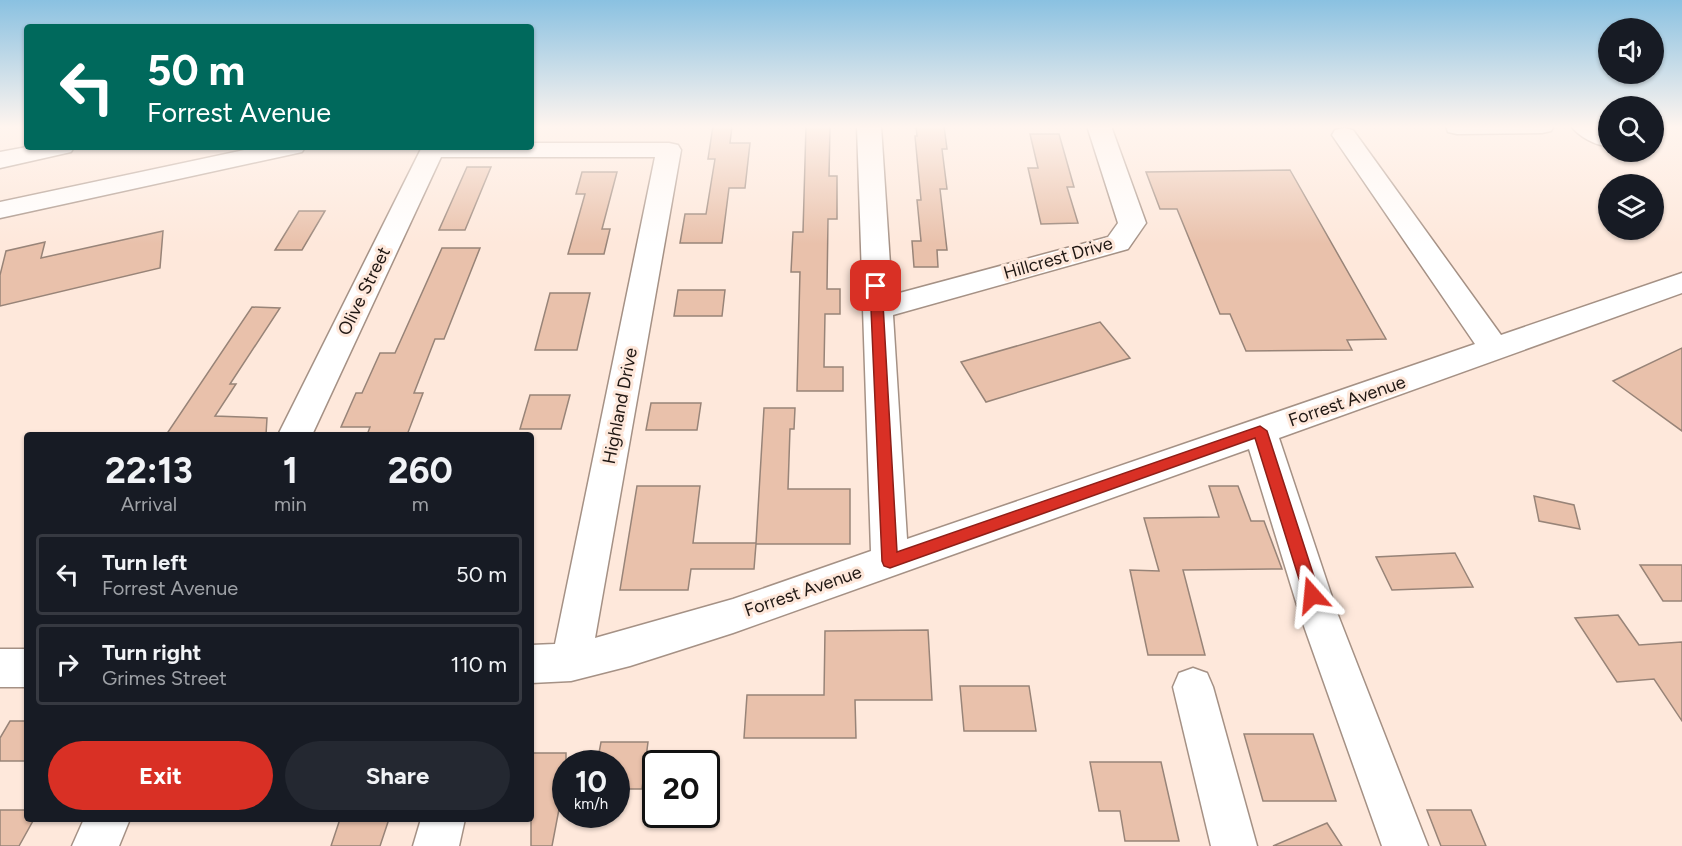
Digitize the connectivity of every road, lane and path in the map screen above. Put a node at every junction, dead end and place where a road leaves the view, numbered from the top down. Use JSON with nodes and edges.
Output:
{"nodes":[{"id":1,"x":112,"y":165,"type":"edge"},
{"id":2,"x":198,"y":165,"type":"edge"},
{"id":3,"x":207,"y":165,"type":"edge"},
{"id":4,"x":426,"y":165,"type":"edge"},
{"id":5,"x":666,"y":165,"type":"edge"},
{"id":6,"x":871,"y":165,"type":"edge"},
{"id":7,"x":1112,"y":165,"type":"edge"},
{"id":8,"x":1365,"y":165,"type":"edge"},
{"id":9,"x":172,"y":173,"type":"junction"},
{"id":10,"x":0,"y":189,"type":"edge"},
{"id":11,"x":0,"y":210,"type":"edge"},
{"id":12,"x":1682,"y":283,"type":"edge"},
{"id":13,"x":877,"y":309,"type":"junction"},
{"id":14,"x":1494,"y":349,"type":"junction"},
{"id":15,"x":1260,"y":431,"type":"junction"},
{"id":16,"x":295,"y":432,"type":"edge"},
{"id":17,"x":890,"y":561,"type":"junction"},
{"id":18,"x":571,"y":663,"type":"junction"},
{"id":19,"x":534,"y":664,"type":"edge"},
{"id":20,"x":0,"y":668,"type":"edge"},
{"id":21,"x":24,"y":668,"type":"edge"},
{"id":22,"x":1193,"y":687,"type":"dead end"},
{"id":23,"x":107,"y":822,"type":"edge"},
{"id":24,"x":442,"y":822,"type":"edge"},
{"id":25,"x":95,"y":846,"type":"edge"},
{"id":26,"x":436,"y":846,"type":"edge"},
{"id":27,"x":1234,"y":846,"type":"edge"},
{"id":28,"x":1405,"y":846,"type":"edge"}],
"edges":[{"from":1,"to":10,"type":"street"},
{"from":2,"to":9,"type":"street"},
{"from":3,"to":9,"type":"street"},
{"from":4,"to":16,"type":"street","name":"Olive Street"},
{"from":5,"to":18,"type":"street","name":"Highland Drive"},
{"from":6,"to":13,"type":"street"},
{"from":7,"to":13,"type":"street","name":"Hillcrest Drive"},
{"from":8,"to":14,"type":"street"},
{"from":9,"to":11,"type":"street"},
{"from":12,"to":14,"type":"street","name":"Forrest Avenue"},
{"from":13,"to":17,"type":"street"},
{"from":14,"to":15,"type":"street","name":"Forrest Avenue"},
{"from":15,"to":17,"type":"street","name":"Forrest Avenue"},
{"from":15,"to":28,"type":"street"},
{"from":17,"to":18,"type":"street","name":"Forrest Avenue"},
{"from":18,"to":19,"type":"street","name":"Forrest Avenue"},
{"from":20,"to":21,"type":"street"},
{"from":22,"to":27,"type":"street"},
{"from":23,"to":25,"type":"street"},
{"from":24,"to":26,"type":"street"}]}
